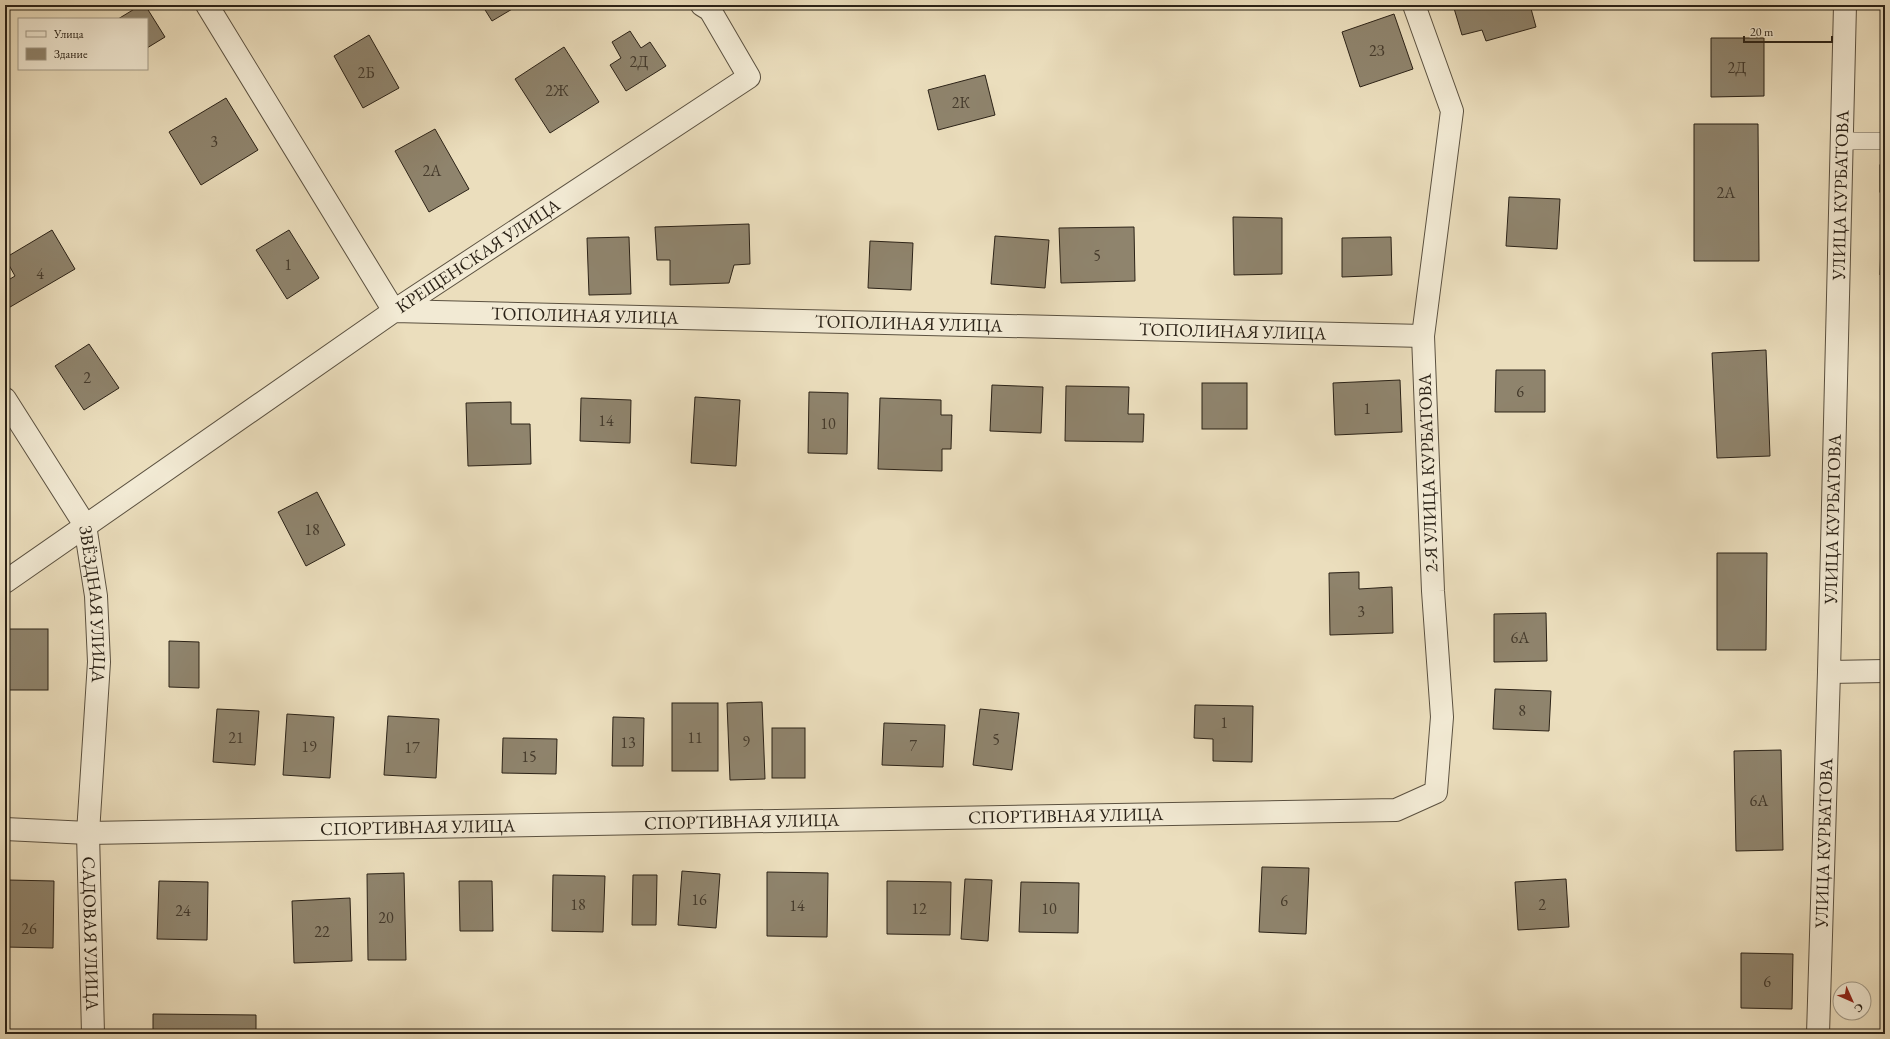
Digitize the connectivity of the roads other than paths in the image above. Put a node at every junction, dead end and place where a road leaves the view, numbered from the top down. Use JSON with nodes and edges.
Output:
{"nodes":[{"id":1,"x":207,"y":5,"type":"edge"},
{"id":2,"x":702,"y":5,"type":"edge"},
{"id":3,"x":1414,"y":5,"type":"edge"},
{"id":4,"x":1845,"y":5,"type":"edge"},
{"id":5,"x":1842,"y":141,"type":"junction"},
{"id":6,"x":1885,"y":141,"type":"edge"},
{"id":7,"x":394,"y":311,"type":"junction"},
{"id":8,"x":1423,"y":336,"type":"junction"},
{"id":9,"x":5,"y":399,"type":"edge"},
{"id":10,"x":85,"y":525,"type":"junction"},
{"id":11,"x":5,"y":582,"type":"edge"},
{"id":12,"x":1885,"y":671,"type":"edge"},
{"id":13,"x":1829,"y":672,"type":"junction"},
{"id":14,"x":1396,"y":810,"type":"joint"},
{"id":15,"x":5,"y":829,"type":"edge"},
{"id":16,"x":88,"y":833,"type":"junction"},
{"id":17,"x":93,"y":1034,"type":"edge"},
{"id":18,"x":1818,"y":1034,"type":"edge"}],
"edges":[{"from":1,"to":7,"type":"street","name":"КРЕЩЕНСКАЯ УЛИЦА"},
{"from":2,"to":7,"type":"street","name":"КРЕЩЕНСКАЯ УЛИЦА"},
{"from":3,"to":8,"type":"street","name":"2-Я УЛИЦА КУРБАТОВА"},
{"from":4,"to":5,"type":"street","name":"УЛИЦА КУРБАТОВА"},
{"from":5,"to":6,"type":"lane"},
{"from":5,"to":13,"type":"street","name":"УЛИЦА КУРБАТОВА"},
{"from":7,"to":8,"type":"street","name":"ТОПОЛИНАЯ УЛИЦА"},
{"from":7,"to":10,"type":"street"},
{"from":8,"to":14,"type":"street","name":"2-Я УЛИЦА КУРБАТОВА"},
{"from":9,"to":10,"type":"street","name":"ЗВЁЗДНАЯ УЛИЦА"},
{"from":10,"to":11,"type":"street"},
{"from":10,"to":16,"type":"street","name":"ЗВЁЗДНАЯ УЛИЦА"},
{"from":12,"to":13,"type":"street"},
{"from":13,"to":18,"type":"street","name":"УЛИЦА КУРБАТОВА"},
{"from":14,"to":16,"type":"street","name":"СПОРТИВНАЯ УЛИЦА"},
{"from":15,"to":16,"type":"street","name":"СПОРТИВНАЯ УЛИЦА"},
{"from":16,"to":17,"type":"street","name":"САДОВАЯ УЛИЦА"}]}
